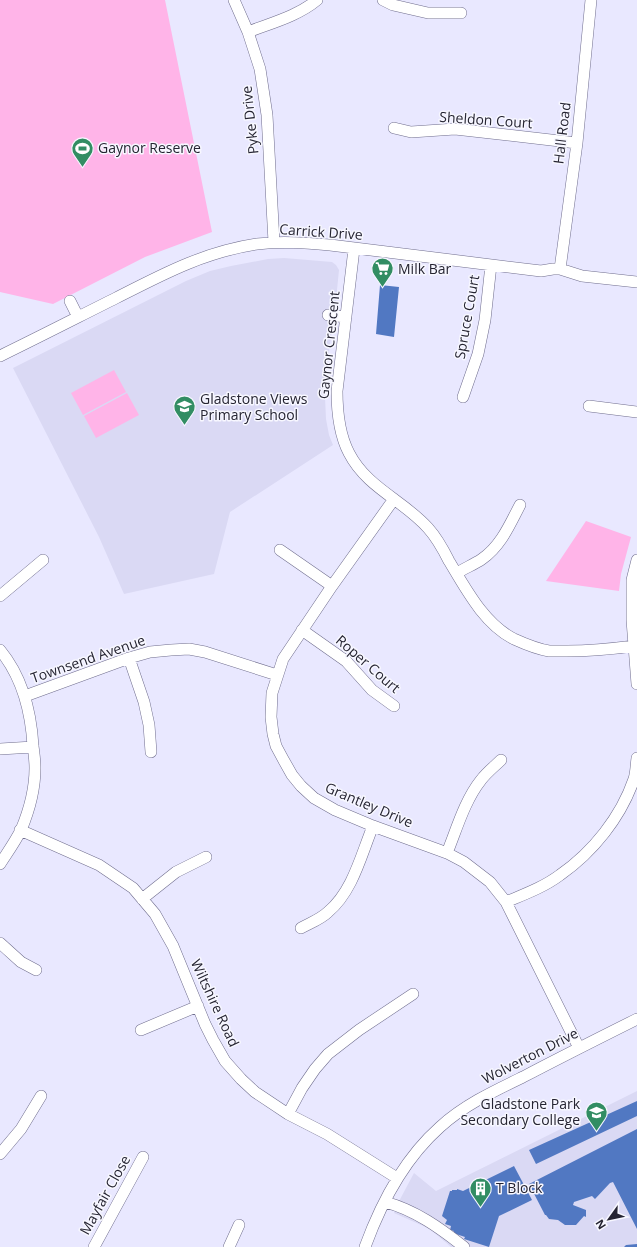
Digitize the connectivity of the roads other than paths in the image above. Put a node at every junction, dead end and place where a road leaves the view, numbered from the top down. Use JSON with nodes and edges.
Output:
{"nodes":[{"id":1,"x":234,"y":0,"type":"edge"},
{"id":2,"x":317,"y":0,"type":"edge"},
{"id":3,"x":383,"y":0,"type":"edge"},
{"id":4,"x":591,"y":0,"type":"edge"},
{"id":5,"x":461,"y":13,"type":"dead end"},
{"id":6,"x":248,"y":32,"type":"junction"},
{"id":7,"x":394,"y":128,"type":"dead end"},
{"id":8,"x":577,"y":143,"type":"junction"},
{"id":9,"x":274,"y":242,"type":"junction"},
{"id":10,"x":354,"y":248,"type":"junction"},
{"id":11,"x":491,"y":265,"type":"junction"},
{"id":12,"x":560,"y":269,"type":"junction"},
{"id":13,"x":637,"y":282,"type":"edge"},
{"id":14,"x":70,"y":301,"type":"dead end"},
{"id":15,"x":328,"y":315,"type":"dead end"},
{"id":16,"x":78,"y":317,"type":"junction"},
{"id":17,"x":346,"y":317,"type":"junction"},
{"id":18,"x":0,"y":356,"type":"edge"},
{"id":19,"x":463,"y":396,"type":"dead end"},
{"id":20,"x":589,"y":406,"type":"dead end"},
{"id":21,"x":637,"y":412,"type":"edge"},
{"id":22,"x":394,"y":499,"type":"junction"},
{"id":23,"x":520,"y":505,"type":"dead end"},
{"id":24,"x":280,"y":550,"type":"dead end"},
{"id":25,"x":43,"y":560,"type":"dead end"},
{"id":26,"x":637,"y":560,"type":"edge"},
{"id":27,"x":457,"y":573,"type":"junction"},
{"id":28,"x":332,"y":586,"type":"junction"},
{"id":29,"x":0,"y":596,"type":"edge"},
{"id":30,"x":302,"y":630,"type":"junction"},
{"id":31,"x":634,"y":646,"type":"junction"},
{"id":32,"x":0,"y":650,"type":"edge"},
{"id":33,"x":129,"y":658,"type":"junction"},
{"id":34,"x":277,"y":676,"type":"junction"},
{"id":35,"x":637,"y":684,"type":"edge"},
{"id":36,"x":25,"y":696,"type":"junction"},
{"id":37,"x":394,"y":706,"type":"dead end"},
{"id":38,"x":33,"y":747,"type":"junction"},
{"id":39,"x":0,"y":749,"type":"edge"},
{"id":40,"x":151,"y":752,"type":"dead end"},
{"id":41,"x":637,"y":758,"type":"edge"},
{"id":42,"x":502,"y":760,"type":"dead end"},
{"id":43,"x":636,"y":779,"type":"edge"},
{"id":44,"x":373,"y":826,"type":"junction"},
{"id":45,"x":20,"y":830,"type":"junction"},
{"id":46,"x":447,"y":853,"type":"junction"},
{"id":47,"x":206,"y":857,"type":"dead end"},
{"id":48,"x":0,"y":864,"type":"edge"},
{"id":49,"x":142,"y":899,"type":"junction"},
{"id":50,"x":506,"y":902,"type":"junction"},
{"id":51,"x":302,"y":928,"type":"dead end"},
{"id":52,"x":0,"y":943,"type":"edge"},
{"id":53,"x":36,"y":970,"type":"dead end"},
{"id":54,"x":413,"y":994,"type":"dead end"},
{"id":55,"x":198,"y":1006,"type":"junction"},
{"id":56,"x":637,"y":1019,"type":"edge"},
{"id":57,"x":141,"y":1030,"type":"dead end"},
{"id":58,"x":578,"y":1048,"type":"junction"},
{"id":59,"x":41,"y":1096,"type":"dead end"},
{"id":60,"x":288,"y":1114,"type":"junction"},
{"id":61,"x":0,"y":1154,"type":"edge"},
{"id":62,"x":143,"y":1157,"type":"dead end"},
{"id":63,"x":398,"y":1178,"type":"junction"},
{"id":64,"x":385,"y":1202,"type":"junction"},
{"id":65,"x":239,"y":1225,"type":"dead end"},
{"id":66,"x":94,"y":1247,"type":"edge"},
{"id":67,"x":229,"y":1247,"type":"edge"},
{"id":68,"x":365,"y":1247,"type":"edge"},
{"id":69,"x":464,"y":1247,"type":"edge"}],
"edges":[{"from":1,"to":6,"type":"street","name":"Pyke Drive"},
{"from":2,"to":6,"type":"street"},
{"from":3,"to":5,"type":"street"},
{"from":4,"to":8,"type":"street","name":"Hall Road"},
{"from":6,"to":9,"type":"street","name":"Pyke Drive"},
{"from":7,"to":8,"type":"street","name":"Sheldon Court"},
{"from":8,"to":12,"type":"street","name":"Hall Road"},
{"from":9,"to":10,"type":"street","name":"Carrick Drive"},
{"from":9,"to":16,"type":"street","name":"Carrick Drive"},
{"from":10,"to":11,"type":"street","name":"Carrick Drive"},
{"from":10,"to":17,"type":"street","name":"Gaynor Crescent"},
{"from":11,"to":12,"type":"street","name":"Carrick Drive"},
{"from":11,"to":19,"type":"street","name":"Spruce Court"},
{"from":12,"to":13,"type":"street","name":"Carrick Drive"},
{"from":14,"to":16,"type":"street"},
{"from":15,"to":17,"type":"street"},
{"from":16,"to":18,"type":"street","name":"Carrick Drive"},
{"from":17,"to":22,"type":"street","name":"Gaynor Crescent"},
{"from":20,"to":21,"type":"street"},
{"from":22,"to":27,"type":"street","name":"Gaynor Crescent"},
{"from":22,"to":28,"type":"street","name":"Grantley Drive"},
{"from":23,"to":27,"type":"street"},
{"from":24,"to":28,"type":"street"},
{"from":25,"to":29,"type":"street"},
{"from":26,"to":31,"type":"street"},
{"from":27,"to":31,"type":"street","name":"Gaynor Crescent"},
{"from":28,"to":30,"type":"street","name":"Grantley Drive"},
{"from":30,"to":34,"type":"street","name":"Grantley Drive"},
{"from":30,"to":37,"type":"street","name":"Roper Court"},
{"from":31,"to":35,"type":"street"},
{"from":32,"to":36,"type":"street"},
{"from":33,"to":34,"type":"street","name":"Townsend Avenue"},
{"from":33,"to":36,"type":"street","name":"Townsend Avenue"},
{"from":33,"to":40,"type":"street"},
{"from":34,"to":44,"type":"street","name":"Grantley Drive"},
{"from":36,"to":38,"type":"street"},
{"from":38,"to":39,"type":"street"},
{"from":38,"to":45,"type":"street"},
{"from":41,"to":43,"type":"street"},
{"from":42,"to":46,"type":"street"},
{"from":43,"to":50,"type":"street"},
{"from":44,"to":46,"type":"street","name":"Grantley Drive"},
{"from":44,"to":51,"type":"street"},
{"from":45,"to":48,"type":"street"},
{"from":45,"to":49,"type":"street","name":"Wiltshire Road"},
{"from":46,"to":50,"type":"street","name":"Grantley Drive"},
{"from":47,"to":49,"type":"street"},
{"from":49,"to":55,"type":"street","name":"Wiltshire Road"},
{"from":50,"to":58,"type":"street","name":"Grantley Drive"},
{"from":52,"to":53,"type":"street"},
{"from":54,"to":60,"type":"street"},
{"from":55,"to":57,"type":"street"},
{"from":55,"to":60,"type":"street","name":"Wiltshire Road"},
{"from":56,"to":58,"type":"street","name":"Wolverton Drive"},
{"from":58,"to":63,"type":"street","name":"Wolverton Drive"},
{"from":59,"to":61,"type":"street"},
{"from":60,"to":63,"type":"street","name":"Wiltshire Road"},
{"from":62,"to":66,"type":"street","name":"Mayfair Close"},
{"from":63,"to":64,"type":"street","name":"Wolverton Drive"},
{"from":64,"to":68,"type":"street","name":"Wolverton Drive"},
{"from":64,"to":69,"type":"street"},
{"from":65,"to":67,"type":"street"}]}
